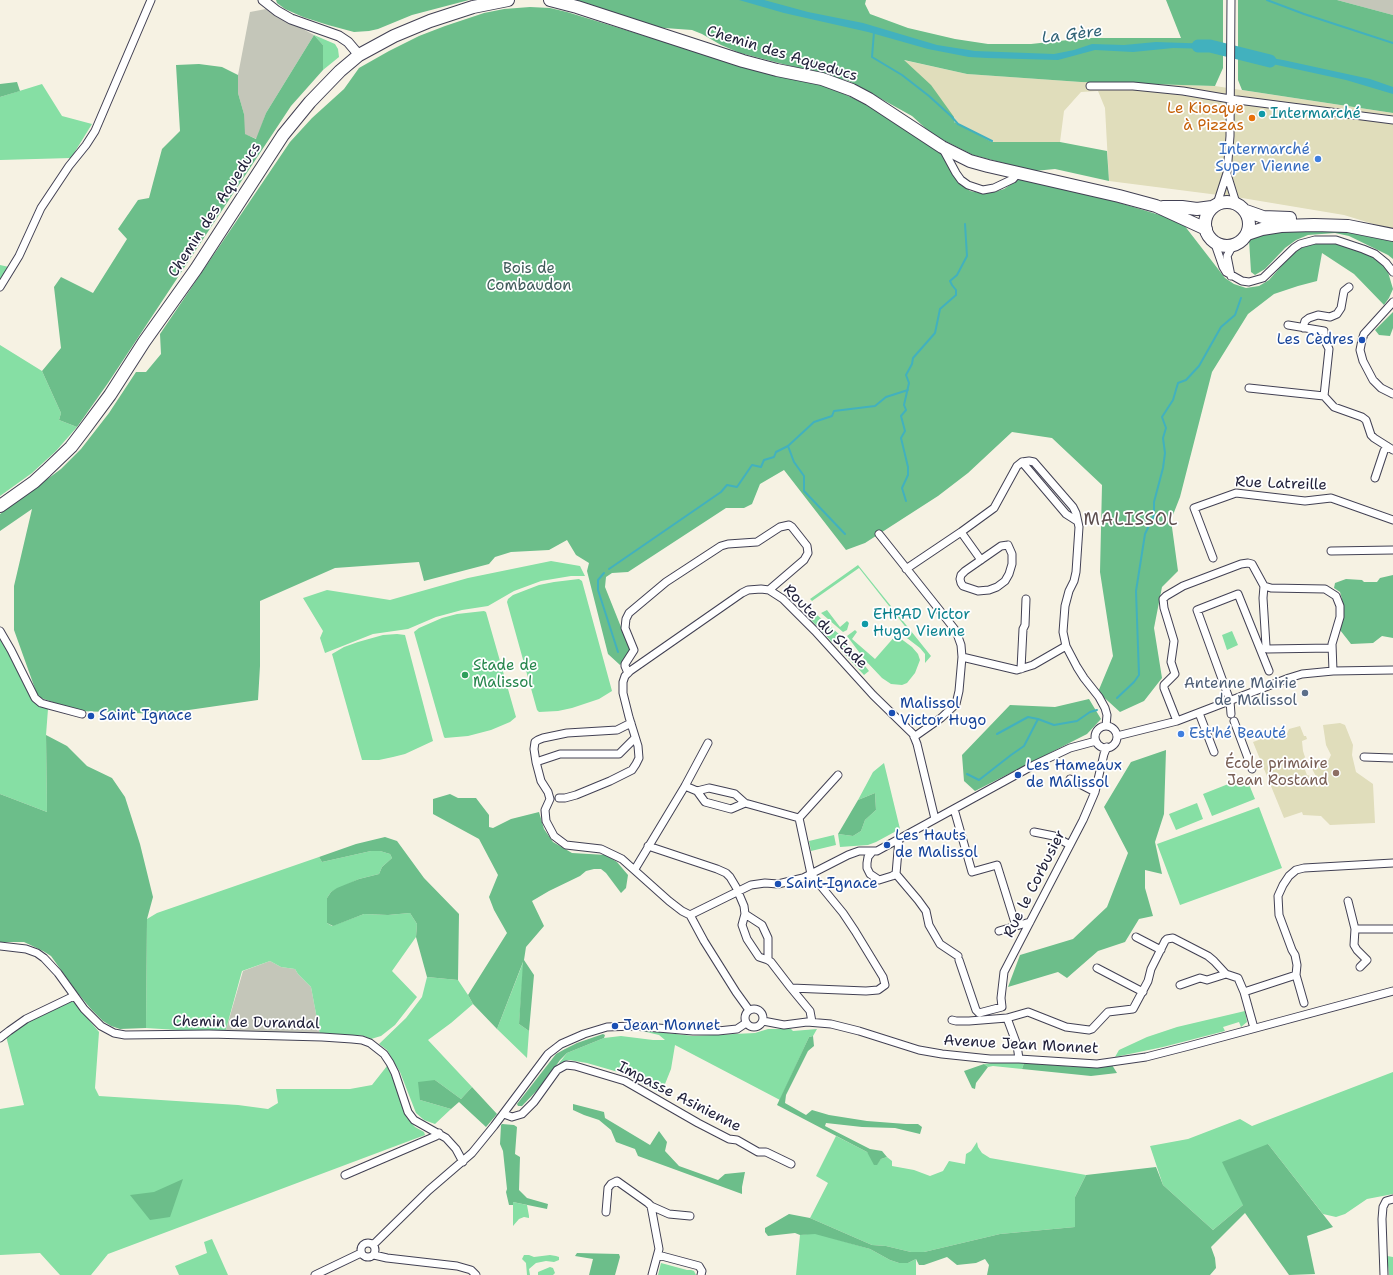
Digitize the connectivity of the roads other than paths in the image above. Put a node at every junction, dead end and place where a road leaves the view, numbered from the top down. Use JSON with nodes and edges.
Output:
{"nodes":[{"id":1,"x":151,"y":0,"type":"edge"},
{"id":2,"x":263,"y":0,"type":"edge"},
{"id":3,"x":508,"y":0,"type":"edge"},
{"id":4,"x":550,"y":0,"type":"edge"},
{"id":5,"x":1231,"y":0,"type":"edge"},
{"id":6,"x":359,"y":55,"type":"junction"},
{"id":7,"x":1090,"y":86,"type":"dead end"},
{"id":8,"x":1230,"y":99,"type":"junction"},
{"id":9,"x":1393,"y":120,"type":"edge"},
{"id":10,"x":942,"y":147,"type":"junction"},
{"id":11,"x":1018,"y":173,"type":"junction"},
{"id":12,"x":1227,"y":173,"type":"junction"},
{"id":13,"x":1236,"y":203,"type":"junction"},
{"id":14,"x":1215,"y":205,"type":"junction"},
{"id":15,"x":1156,"y":206,"type":"junction"},
{"id":16,"x":1246,"y":211,"type":"junction"},
{"id":17,"x":1206,"y":229,"type":"junction"},
{"id":18,"x":1379,"y":232,"type":"junction"},
{"id":19,"x":1247,"y":234,"type":"junction"},
{"id":20,"x":1393,"y":235,"type":"edge"},
{"id":21,"x":1214,"y":241,"type":"junction"},
{"id":22,"x":1233,"y":245,"type":"junction"},
{"id":23,"x":1393,"y":272,"type":"edge"},
{"id":24,"x":1231,"y":276,"type":"junction"},
{"id":25,"x":0,"y":287,"type":"edge"},
{"id":26,"x":1349,"y":287,"type":"dead end"},
{"id":27,"x":1393,"y":302,"type":"edge"},
{"id":28,"x":1288,"y":325,"type":"dead end"},
{"id":29,"x":1303,"y":328,"type":"junction"},
{"id":30,"x":1249,"y":388,"type":"dead end"},
{"id":31,"x":1393,"y":394,"type":"edge"},
{"id":32,"x":1324,"y":396,"type":"junction"},
{"id":33,"x":1390,"y":448,"type":"edge"},
{"id":34,"x":1375,"y":478,"type":"dead end"},
{"id":35,"x":0,"y":506,"type":"edge"},
{"id":36,"x":1393,"y":520,"type":"edge"},
{"id":37,"x":961,"y":532,"type":"junction"},
{"id":38,"x":879,"y":534,"type":"dead end"},
{"id":39,"x":1393,"y":550,"type":"edge"},
{"id":40,"x":1331,"y":551,"type":"dead end"},
{"id":41,"x":1213,"y":558,"type":"dead end"},
{"id":42,"x":981,"y":560,"type":"junction"},
{"id":43,"x":906,"y":569,"type":"junction"},
{"id":44,"x":1264,"y":586,"type":"junction"},
{"id":45,"x":769,"y":590,"type":"junction"},
{"id":46,"x":1026,"y":599,"type":"dead end"},
{"id":47,"x":0,"y":631,"type":"edge"},
{"id":48,"x":1066,"y":646,"type":"junction"},
{"id":49,"x":1332,"y":648,"type":"junction"},
{"id":50,"x":962,"y":657,"type":"junction"},
{"id":51,"x":1020,"y":669,"type":"junction"},
{"id":52,"x":1393,"y":670,"type":"edge"},
{"id":53,"x":1269,"y":671,"type":"dead end"},
{"id":54,"x":1333,"y":671,"type":"junction"},
{"id":55,"x":628,"y":673,"type":"junction"},
{"id":56,"x":1230,"y":701,"type":"junction"},
{"id":57,"x":1199,"y":713,"type":"junction"},
{"id":58,"x":82,"y":714,"type":"dead end"},
{"id":59,"x":1177,"y":721,"type":"junction"},
{"id":60,"x":630,"y":723,"type":"junction"},
{"id":61,"x":1106,"y":726,"type":"junction"},
{"id":62,"x":1117,"y":736,"type":"junction"},
{"id":63,"x":914,"y":737,"type":"junction"},
{"id":64,"x":635,"y":738,"type":"junction"},
{"id":65,"x":1096,"y":741,"type":"junction"},
{"id":66,"x":708,"y":743,"type":"dead end"},
{"id":67,"x":1107,"y":747,"type":"junction"},
{"id":68,"x":1214,"y":752,"type":"dead end"},
{"id":69,"x":1364,"y":757,"type":"dead end"},
{"id":70,"x":1393,"y":758,"type":"edge"},
{"id":71,"x":536,"y":762,"type":"junction"},
{"id":72,"x":1252,"y":769,"type":"dead end"},
{"id":73,"x":838,"y":775,"type":"dead end"},
{"id":74,"x":1070,"y":779,"type":"dead end"},
{"id":75,"x":685,"y":786,"type":"junction"},
{"id":76,"x":697,"y":791,"type":"junction"},
{"id":77,"x":1096,"y":792,"type":"junction"},
{"id":78,"x":559,"y":798,"type":"dead end"},
{"id":79,"x":745,"y":803,"type":"junction"},
{"id":80,"x":954,"y":809,"type":"junction"},
{"id":81,"x":799,"y":818,"type":"junction"},
{"id":82,"x":935,"y":819,"type":"junction"},
{"id":83,"x":1034,"y":832,"type":"dead end"},
{"id":84,"x":899,"y":839,"type":"junction"},
{"id":85,"x":1070,"y":845,"type":"junction"},
{"id":86,"x":648,"y":846,"type":"junction"},
{"id":87,"x":872,"y":852,"type":"junction"},
{"id":88,"x":1393,"y":863,"type":"edge"},
{"id":89,"x":635,"y":869,"type":"junction"},
{"id":90,"x":812,"y":874,"type":"junction"},
{"id":91,"x":896,"y":874,"type":"junction"},
{"id":92,"x":738,"y":891,"type":"junction"},
{"id":93,"x":1348,"y":901,"type":"dead end"},
{"id":94,"x":745,"y":914,"type":"junction"},
{"id":95,"x":690,"y":915,"type":"junction"},
{"id":96,"x":1030,"y":922,"type":"junction"},
{"id":97,"x":1016,"y":926,"type":"junction"},
{"id":98,"x":1355,"y":929,"type":"junction"},
{"id":99,"x":1393,"y":929,"type":"edge"},
{"id":100,"x":999,"y":932,"type":"dead end"},
{"id":101,"x":1136,"y":937,"type":"dead end"},
{"id":102,"x":0,"y":946,"type":"edge"},
{"id":103,"x":1161,"y":950,"type":"junction"},
{"id":104,"x":768,"y":960,"type":"junction"},
{"id":105,"x":1360,"y":967,"type":"dead end"},
{"id":106,"x":1097,"y":968,"type":"dead end"},
{"id":107,"x":1226,"y":974,"type":"junction"},
{"id":108,"x":1296,"y":975,"type":"junction"},
{"id":109,"x":1180,"y":984,"type":"dead end"},
{"id":110,"x":791,"y":988,"type":"junction"},
{"id":111,"x":1393,"y":991,"type":"edge"},
{"id":112,"x":1143,"y":992,"type":"junction"},
{"id":113,"x":1244,"y":992,"type":"junction"},
{"id":114,"x":74,"y":996,"type":"junction"},
{"id":115,"x":1304,"y":1003,"type":"dead end"},
{"id":116,"x":749,"y":1010,"type":"junction"},
{"id":117,"x":1007,"y":1018,"type":"junction"},
{"id":118,"x":952,"y":1020,"type":"dead end"},
{"id":119,"x":763,"y":1021,"type":"junction"},
{"id":120,"x":812,"y":1022,"type":"junction"},
{"id":121,"x":746,"y":1023,"type":"junction"},
{"id":122,"x":1254,"y":1028,"type":"junction"},
{"id":123,"x":0,"y":1038,"type":"edge"},
{"id":124,"x":1019,"y":1059,"type":"junction"},
{"id":125,"x":504,"y":1114,"type":"junction"},
{"id":126,"x":439,"y":1133,"type":"junction"},
{"id":127,"x":463,"y":1162,"type":"junction"},
{"id":128,"x":791,"y":1164,"type":"dead end"},
{"id":129,"x":345,"y":1176,"type":"dead end"},
{"id":130,"x":1393,"y":1199,"type":"edge"},
{"id":131,"x":651,"y":1206,"type":"junction"},
{"id":132,"x":606,"y":1212,"type":"dead end"},
{"id":133,"x":690,"y":1216,"type":"dead end"},
{"id":134,"x":373,"y":1245,"type":"junction"},
{"id":135,"x":361,"y":1253,"type":"junction"},
{"id":136,"x":374,"y":1255,"type":"junction"},
{"id":137,"x":658,"y":1255,"type":"junction"},
{"id":138,"x":315,"y":1275,"type":"edge"},
{"id":139,"x":476,"y":1275,"type":"edge"},
{"id":140,"x":652,"y":1275,"type":"edge"},
{"id":141,"x":701,"y":1275,"type":"edge"},
{"id":142,"x":1384,"y":1275,"type":"edge"}],
"edges":[{"from":1,"to":25,"type":"street"},
{"from":2,"to":6,"type":"street"},
{"from":3,"to":6,"type":"main road","name":"Chemin des Aqueducs"},
{"from":4,"to":10,"type":"main road","name":"Chemin des Aqueducs"},
{"from":5,"to":8,"type":"street"},
{"from":6,"to":35,"type":"main road","name":"Chemin des Aqueducs"},
{"from":7,"to":8,"type":"street"},
{"from":8,"to":9,"type":"street"},
{"from":8,"to":12,"type":"street"},
{"from":10,"to":11,"type":"main road","name":"Chemin des Aqueducs"},
{"from":10,"to":11,"type":"street"},
{"from":11,"to":15,"type":"main road","name":"Chemin des Aqueducs"},
{"from":12,"to":13,"type":"street"},
{"from":12,"to":14,"type":"street"},
{"from":13,"to":14,"type":"main road"},
{"from":13,"to":16,"type":"main road"},
{"from":14,"to":15,"type":"main road","name":"Chemin des Aqueducs"},
{"from":14,"to":17,"type":"main road"},
{"from":15,"to":17,"type":"main road","name":"Chemin des Aqueducs"},
{"from":16,"to":18,"type":"main road"},
{"from":16,"to":19,"type":"main road"},
{"from":17,"to":21,"type":"main road"},
{"from":18,"to":19,"type":"main road"},
{"from":18,"to":20,"type":"main road"},
{"from":19,"to":22,"type":"main road"},
{"from":21,"to":22,"type":"main road"},
{"from":21,"to":24,"type":"street"},
{"from":22,"to":24,"type":"street"},
{"from":23,"to":24,"type":"street"},
{"from":26,"to":29,"type":"street"},
{"from":27,"to":31,"type":"street"},
{"from":28,"to":29,"type":"street"},
{"from":29,"to":32,"type":"street"},
{"from":30,"to":32,"type":"street"},
{"from":32,"to":33,"type":"street"},
{"from":33,"to":34,"type":"street"},
{"from":36,"to":41,"type":"street","name":"Rue Latreille"},
{"from":37,"to":42,"type":"street"},
{"from":37,"to":43,"type":"street"},
{"from":37,"to":48,"type":"street"},
{"from":38,"to":43,"type":"street"},
{"from":39,"to":40,"type":"street"},
{"from":42,"to":42,"type":"street"},
{"from":43,"to":50,"type":"street"},
{"from":44,"to":49,"type":"street"},
{"from":44,"to":49,"type":"street"},
{"from":44,"to":59,"type":"street"},
{"from":45,"to":55,"type":"street","name":"Route du Stade"},
{"from":45,"to":55,"type":"street"},
{"from":45,"to":63,"type":"street","name":"Route du Stade"},
{"from":46,"to":51,"type":"street"},
{"from":47,"to":58,"type":"street"},
{"from":48,"to":51,"type":"street"},
{"from":48,"to":61,"type":"street"},
{"from":49,"to":54,"type":"street"},
{"from":50,"to":51,"type":"street"},
{"from":50,"to":63,"type":"street"},
{"from":52,"to":54,"type":"street"},
{"from":53,"to":56,"type":"street"},
{"from":54,"to":56,"type":"street"},
{"from":55,"to":60,"type":"street"},
{"from":56,"to":57,"type":"street"},
{"from":56,"to":72,"type":"street"},
{"from":57,"to":59,"type":"street"},
{"from":57,"to":68,"type":"street"},
{"from":59,"to":62,"type":"street"},
{"from":60,"to":64,"type":"street"},
{"from":60,"to":71,"type":"street"},
{"from":61,"to":62,"type":"street"},
{"from":61,"to":65,"type":"street"},
{"from":62,"to":67,"type":"street"},
{"from":63,"to":82,"type":"street"},
{"from":64,"to":71,"type":"street"},
{"from":64,"to":78,"type":"street"},
{"from":65,"to":67,"type":"street"},
{"from":65,"to":80,"type":"street"},
{"from":66,"to":75,"type":"street"},
{"from":67,"to":77,"type":"street","name":"Rue le Corbusier"},
{"from":69,"to":70,"type":"street"},
{"from":71,"to":89,"type":"street"},
{"from":73,"to":81,"type":"street"},
{"from":74,"to":77,"type":"street"},
{"from":75,"to":76,"type":"street"},
{"from":75,"to":86,"type":"street"},
{"from":76,"to":79,"type":"street"},
{"from":76,"to":79,"type":"street"},
{"from":77,"to":85,"type":"street","name":"Rue le Corbusier"},
{"from":79,"to":81,"type":"street"},
{"from":80,"to":82,"type":"street"},
{"from":80,"to":97,"type":"street"},
{"from":81,"to":90,"type":"street"},
{"from":82,"to":84,"type":"street"},
{"from":83,"to":85,"type":"street"},
{"from":84,"to":87,"type":"street"},
{"from":84,"to":91,"type":"street"},
{"from":85,"to":96,"type":"street","name":"Rue le Corbusier"},
{"from":86,"to":89,"type":"street"},
{"from":86,"to":92,"type":"street"},
{"from":87,"to":90,"type":"street"},
{"from":87,"to":91,"type":"street"},
{"from":88,"to":108,"type":"street"},
{"from":89,"to":95,"type":"street"},
{"from":90,"to":92,"type":"street"},
{"from":90,"to":110,"type":"street"},
{"from":91,"to":96,"type":"street","name":"Rue le Corbusier"},
{"from":92,"to":94,"type":"street"},
{"from":92,"to":95,"type":"street"},
{"from":93,"to":98,"type":"street"},
{"from":94,"to":104,"type":"street"},
{"from":94,"to":104,"type":"street"},
{"from":95,"to":116,"type":"street"},
{"from":96,"to":97,"type":"street"},
{"from":97,"to":100,"type":"street"},
{"from":98,"to":99,"type":"street"},
{"from":98,"to":105,"type":"street"},
{"from":101,"to":103,"type":"street"},
{"from":102,"to":114,"type":"street","name":"Chemin de Durandal"},
{"from":103,"to":107,"type":"street"},
{"from":103,"to":112,"type":"street"},
{"from":104,"to":110,"type":"street"},
{"from":106,"to":112,"type":"street"},
{"from":107,"to":109,"type":"street"},
{"from":107,"to":113,"type":"street"},
{"from":108,"to":113,"type":"street"},
{"from":108,"to":115,"type":"street"},
{"from":110,"to":120,"type":"street"},
{"from":111,"to":122,"type":"street","name":"Avenue Jean Monnet"},
{"from":112,"to":117,"type":"street"},
{"from":113,"to":122,"type":"street"},
{"from":114,"to":123,"type":"street"},
{"from":114,"to":126,"type":"street","name":"Chemin de Durandal"},
{"from":116,"to":119,"type":"street"},
{"from":116,"to":121,"type":"street"},
{"from":117,"to":118,"type":"street"},
{"from":117,"to":124,"type":"street"},
{"from":119,"to":120,"type":"street","name":"Avenue Jean Monnet"},
{"from":119,"to":121,"type":"street"},
{"from":120,"to":124,"type":"street","name":"Avenue Jean Monnet"},
{"from":121,"to":125,"type":"street"},
{"from":122,"to":124,"type":"street","name":"Avenue Jean Monnet"},
{"from":125,"to":127,"type":"street"},
{"from":125,"to":128,"type":"street","name":"Impasse Asinienne"},
{"from":126,"to":127,"type":"street","name":"Chemin de Durandal"},
{"from":126,"to":129,"type":"street"},
{"from":127,"to":134,"type":"street"},
{"from":130,"to":142,"type":"street"},
{"from":131,"to":132,"type":"street"},
{"from":131,"to":133,"type":"street"},
{"from":131,"to":137,"type":"street"},
{"from":134,"to":135,"type":"street"},
{"from":134,"to":136,"type":"street"},
{"from":135,"to":136,"type":"street"},
{"from":135,"to":138,"type":"street"},
{"from":136,"to":139,"type":"street"},
{"from":137,"to":140,"type":"street"},
{"from":137,"to":141,"type":"street"}]}
